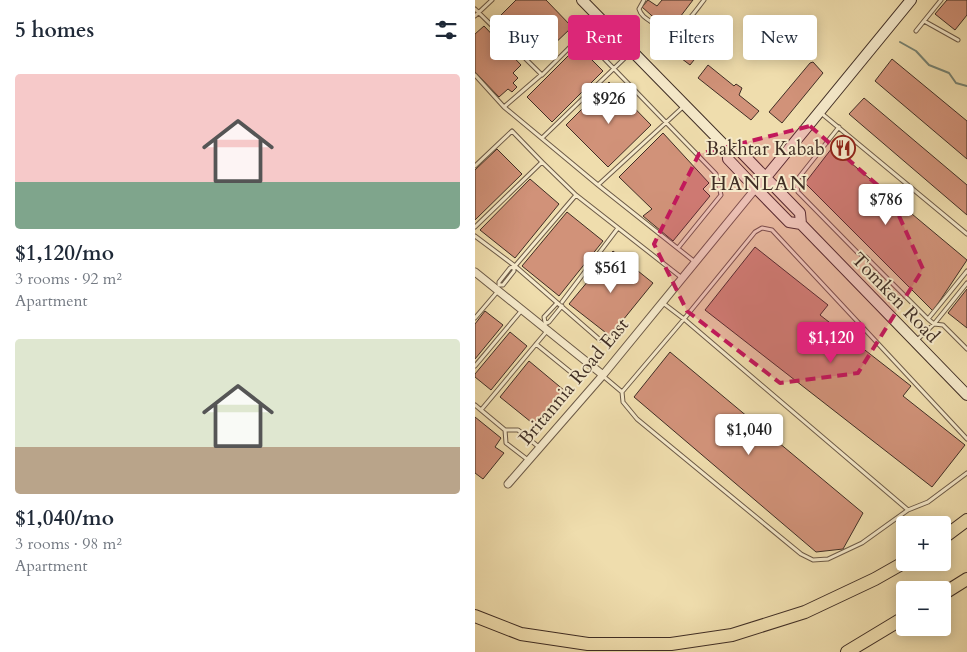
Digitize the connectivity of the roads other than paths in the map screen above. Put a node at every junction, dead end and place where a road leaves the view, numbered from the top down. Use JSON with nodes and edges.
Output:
{"nodes":[{"id":1,"x":492,"y":0,"type":"edge"},
{"id":2,"x":582,"y":0,"type":"edge"},
{"id":3,"x":644,"y":0,"type":"edge"},
{"id":4,"x":704,"y":0,"type":"edge"},
{"id":5,"x":911,"y":0,"type":"edge"},
{"id":6,"x":941,"y":0,"type":"edge"},
{"id":7,"x":475,"y":9,"type":"edge"},
{"id":8,"x":479,"y":13,"type":"junction"},
{"id":9,"x":596,"y":15,"type":"edge"},
{"id":10,"x":475,"y":16,"type":"edge"},
{"id":11,"x":924,"y":21,"type":"junction"},
{"id":12,"x":916,"y":31,"type":"dead end"},
{"id":13,"x":958,"y":40,"type":"dead end"},
{"id":14,"x":624,"y":60,"type":"edge"},
{"id":15,"x":640,"y":60,"type":"edge"},
{"id":16,"x":615,"y":68,"type":"junction"},
{"id":17,"x":475,"y":75,"type":"edge"},
{"id":18,"x":541,"y":75,"type":"junction"},
{"id":19,"x":685,"y":106,"type":"junction"},
{"id":20,"x":504,"y":107,"type":"junction"},
{"id":21,"x":819,"y":112,"type":"junction"},
{"id":22,"x":666,"y":123,"type":"junction"},
{"id":23,"x":839,"y":127,"type":"junction"},
{"id":24,"x":542,"y":138,"type":"junction"},
{"id":25,"x":727,"y":148,"type":"junction"},
{"id":26,"x":542,"y":162,"type":"junction"},
{"id":27,"x":475,"y":166,"type":"edge"},
{"id":28,"x":765,"y":178,"type":"junction"},
{"id":29,"x":598,"y":185,"type":"junction"},
{"id":30,"x":756,"y":188,"type":"junction"},
{"id":31,"x":576,"y":195,"type":"junction"},
{"id":32,"x":801,"y":224,"type":"junction"},
{"id":33,"x":475,"y":227,"type":"edge"},
{"id":34,"x":618,"y":228,"type":"junction"},
{"id":35,"x":967,"y":234,"type":"edge"},
{"id":36,"x":475,"y":236,"type":"edge"},
{"id":37,"x":678,"y":248,"type":"junction"},
{"id":38,"x":696,"y":262,"type":"junction"},
{"id":39,"x":514,"y":267,"type":"junction"},
{"id":40,"x":967,"y":271,"type":"edge"},
{"id":41,"x":475,"y":272,"type":"edge"},
{"id":42,"x":683,"y":278,"type":"junction"},
{"id":43,"x":967,"y":283,"type":"edge"},
{"id":44,"x":498,"y":288,"type":"junction"},
{"id":45,"x":557,"y":302,"type":"junction"},
{"id":46,"x":663,"y":302,"type":"junction"},
{"id":47,"x":561,"y":304,"type":"junction"},
{"id":48,"x":523,"y":310,"type":"junction"},
{"id":49,"x":475,"y":318,"type":"edge"},
{"id":50,"x":683,"y":319,"type":"junction"},
{"id":51,"x":928,"y":319,"type":"junction"},
{"id":52,"x":934,"y":324,"type":"junction"},
{"id":53,"x":545,"y":326,"type":"junction"},
{"id":54,"x":600,"y":340,"type":"dead end"},
{"id":55,"x":915,"y":342,"type":"junction"},
{"id":56,"x":536,"y":344,"type":"junction"},
{"id":57,"x":967,"y":349,"type":"edge"},
{"id":58,"x":475,"y":366,"type":"edge"},
{"id":59,"x":573,"y":374,"type":"dead end"},
{"id":60,"x":603,"y":375,"type":"junction"},
{"id":61,"x":622,"y":392,"type":"junction"},
{"id":62,"x":967,"y":395,"type":"edge"},
{"id":63,"x":475,"y":405,"type":"edge"},
{"id":64,"x":481,"y":410,"type":"junction"},
{"id":65,"x":505,"y":430,"type":"junction"},
{"id":66,"x":967,"y":439,"type":"edge"},
{"id":67,"x":540,"y":448,"type":"junction"},
{"id":68,"x":528,"y":461,"type":"junction"},
{"id":69,"x":967,"y":473,"type":"edge"},
{"id":70,"x":508,"y":484,"type":"dead end"},
{"id":71,"x":908,"y":510,"type":"junction"},
{"id":72,"x":967,"y":520,"type":"edge"},
{"id":73,"x":951,"y":532,"type":"edge"},
{"id":74,"x":896,"y":567,"type":"edge"},
{"id":75,"x":967,"y":579,"type":"edge"},
{"id":76,"x":951,"y":589,"type":"edge"},
{"id":77,"x":475,"y":616,"type":"edge"},
{"id":78,"x":896,"y":622,"type":"edge"},
{"id":79,"x":847,"y":652,"type":"edge"}],
"edges":[{"from":1,"to":8,"type":"lane"},
{"from":2,"to":9,"type":"main road","name":"Tomken Road"},
{"from":3,"to":4,"type":"lane"},
{"from":5,"to":21,"type":"main road","name":"Britannia Road East"},
{"from":6,"to":11,"type":"lane"},
{"from":7,"to":8,"type":"lane"},
{"from":8,"to":10,"type":"lane"},
{"from":8,"to":18,"type":"lane"},
{"from":11,"to":12,"type":"lane"},
{"from":11,"to":13,"type":"lane"},
{"from":14,"to":16,"type":"lane"},
{"from":15,"to":19,"type":"main road","name":"Tomken Road"},
{"from":16,"to":18,"type":"lane"},
{"from":16,"to":22,"type":"lane"},
{"from":16,"to":24,"type":"lane"},
{"from":17,"to":20,"type":"lane"},
{"from":18,"to":20,"type":"lane"},
{"from":19,"to":22,"type":"lane"},
{"from":19,"to":25,"type":"main road","name":"Tomken Road"},
{"from":20,"to":24,"type":"lane"},
{"from":21,"to":23,"type":"lane"},
{"from":21,"to":28,"type":"main road","name":"Britannia Road East"},
{"from":22,"to":29,"type":"lane"},
{"from":22,"to":37,"type":"lane"},
{"from":23,"to":35,"type":"lane"},
{"from":23,"to":51,"type":"lane"},
{"from":24,"to":29,"type":"lane"},
{"from":25,"to":28,"type":"main road","name":"Tomken Road"},
{"from":25,"to":30,"type":"main road","name":"Tomken Road"},
{"from":26,"to":27,"type":"lane"},
{"from":26,"to":31,"type":"lane"},
{"from":26,"to":33,"type":"lane"},
{"from":28,"to":30,"type":"main road","name":"Britannia Road East"},
{"from":28,"to":32,"type":"main road","name":"Tomken Road"},
{"from":29,"to":37,"type":"lane"},
{"from":30,"to":32,"type":"main road","name":"Tomken Road"},
{"from":30,"to":38,"type":"street","name":"Britannia Road East"},
{"from":31,"to":34,"type":"lane"},
{"from":31,"to":39,"type":"lane"},
{"from":32,"to":55,"type":"main road","name":"Tomken Road"},
{"from":34,"to":42,"type":"lane"},
{"from":34,"to":47,"type":"lane"},
{"from":36,"to":39,"type":"lane"},
{"from":37,"to":38,"type":"lane"},
{"from":38,"to":42,"type":"street","name":"Britannia Road East"},
{"from":39,"to":44,"type":"lane"},
{"from":39,"to":45,"type":"lane"},
{"from":40,"to":51,"type":"lane"},
{"from":41,"to":44,"type":"street"},
{"from":42,"to":46,"type":"street","name":"Britannia Road East"},
{"from":43,"to":52,"type":"lane"},
{"from":44,"to":48,"type":"street"},
{"from":44,"to":49,"type":"lane"},
{"from":45,"to":47,"type":"lane"},
{"from":45,"to":53,"type":"lane"},
{"from":46,"to":50,"type":"lane"},
{"from":46,"to":60,"type":"street","name":"Britannia Road East"},
{"from":47,"to":53,"type":"lane"},
{"from":47,"to":54,"type":"lane"},
{"from":48,"to":53,"type":"street"},
{"from":48,"to":58,"type":"lane"},
{"from":50,"to":61,"type":"lane"},
{"from":50,"to":66,"type":"lane"},
{"from":50,"to":71,"type":"lane"},
{"from":51,"to":52,"type":"lane"},
{"from":52,"to":55,"type":"lane"},
{"from":52,"to":57,"type":"lane"},
{"from":53,"to":56,"type":"lane"},
{"from":53,"to":60,"type":"street"},
{"from":55,"to":62,"type":"main road","name":"Tomken Road"},
{"from":56,"to":59,"type":"lane"},
{"from":56,"to":64,"type":"lane"},
{"from":60,"to":61,"type":"lane"},
{"from":60,"to":67,"type":"street","name":"Britannia Road East"},
{"from":61,"to":71,"type":"lane"},
{"from":63,"to":64,"type":"lane"},
{"from":64,"to":65,"type":"lane"},
{"from":65,"to":67,"type":"lane"},
{"from":65,"to":68,"type":"lane"},
{"from":67,"to":68,"type":"street","name":"Britannia Road East"},
{"from":68,"to":70,"type":"street","name":"Britannia Road East"},
{"from":69,"to":71,"type":"lane"},
{"from":72,"to":73,"type":"highway"},
{"from":74,"to":77,"type":"highway"},
{"from":75,"to":76,"type":"highway"},
{"from":78,"to":79,"type":"highway"}]}
